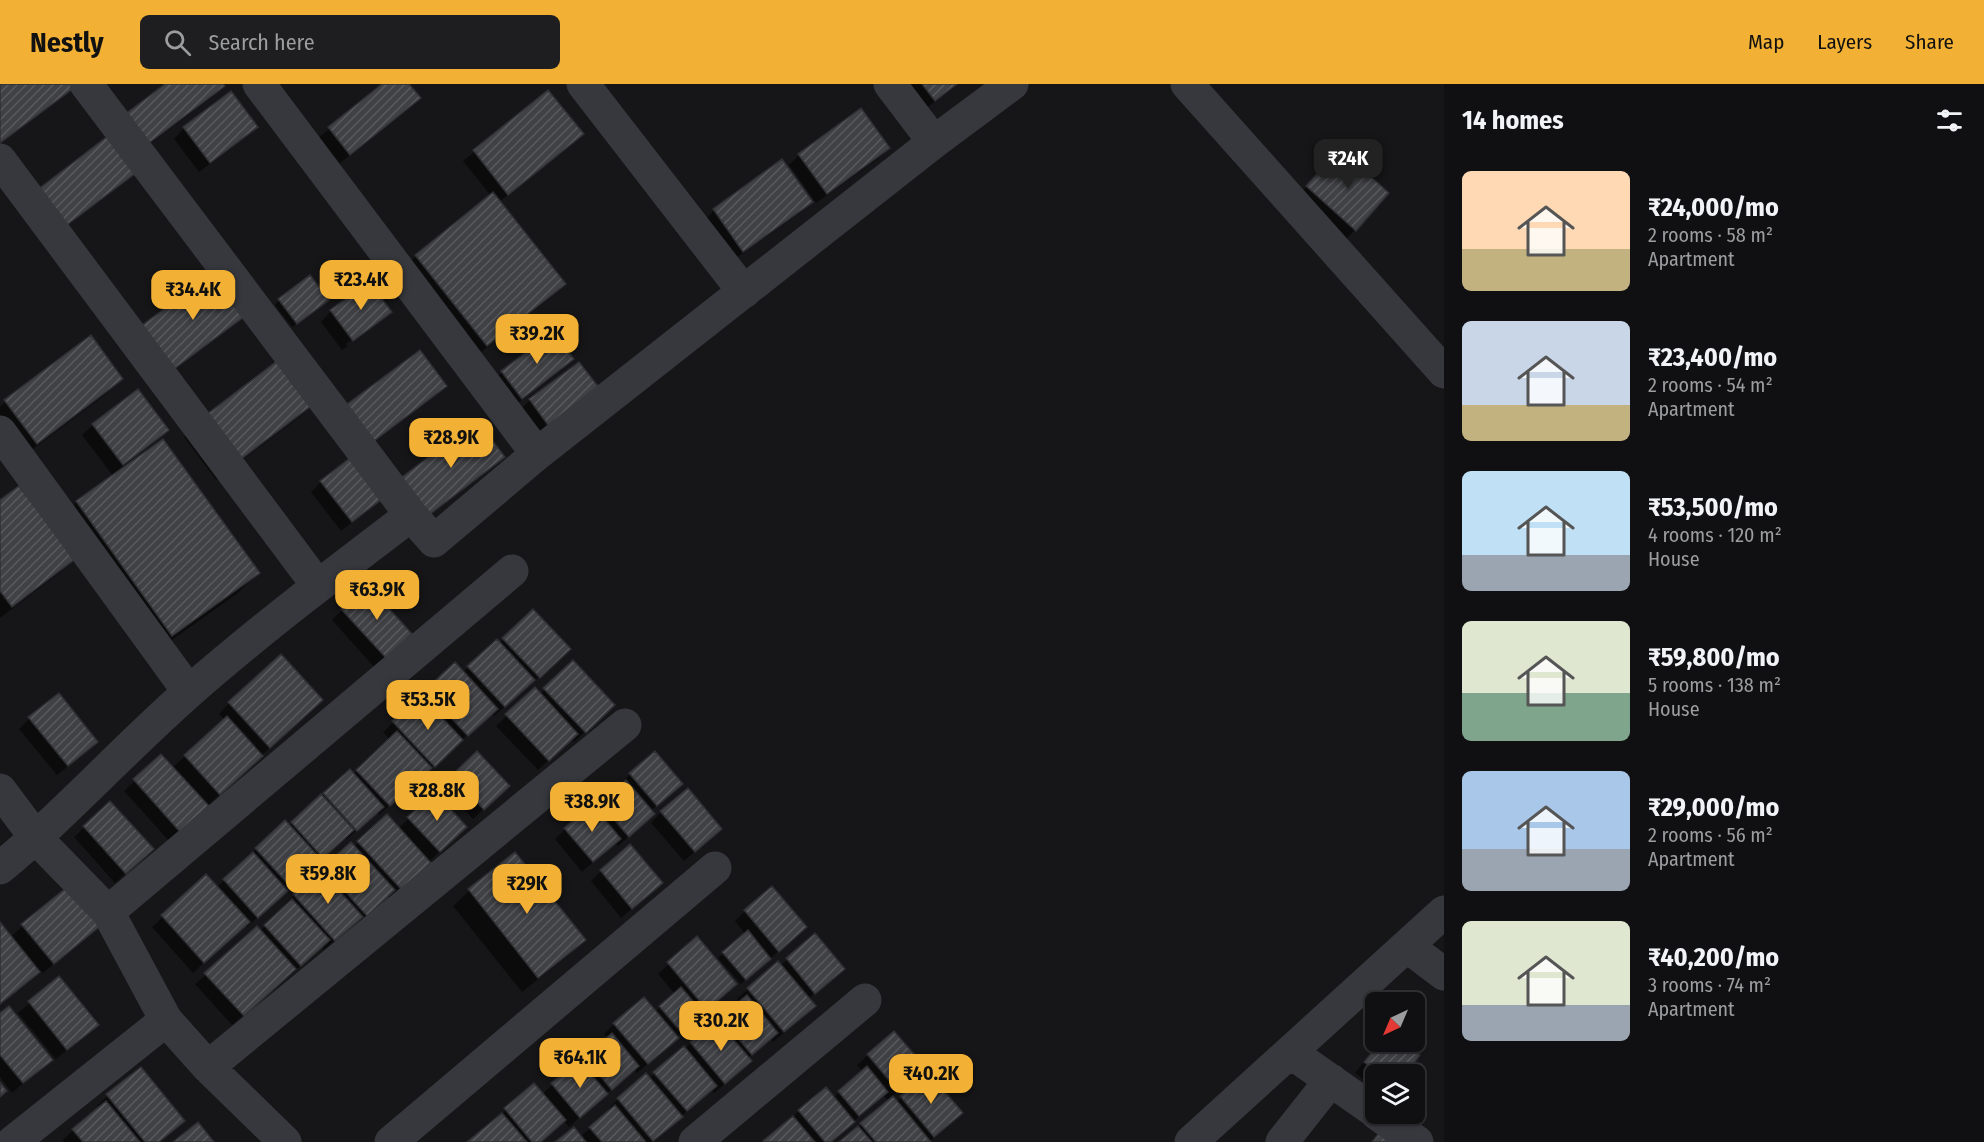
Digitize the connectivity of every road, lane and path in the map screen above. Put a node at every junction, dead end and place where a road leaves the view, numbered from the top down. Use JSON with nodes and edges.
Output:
{"nodes":[{"id":1,"x":86,"y":84,"type":"edge"},
{"id":2,"x":259,"y":84,"type":"edge"},
{"id":3,"x":584,"y":84,"type":"edge"},
{"id":4,"x":890,"y":84,"type":"edge"},
{"id":5,"x":1012,"y":84,"type":"edge"},
{"id":6,"x":1187,"y":84,"type":"edge"},
{"id":7,"x":934,"y":142,"type":"junction"},
{"id":8,"x":0,"y":160,"type":"edge"},
{"id":9,"x":744,"y":292,"type":"junction"},
{"id":10,"x":1444,"y":372,"type":"edge"},
{"id":11,"x":0,"y":432,"type":"edge"},
{"id":12,"x":537,"y":454,"type":"junction"},
{"id":13,"x":411,"y":515,"type":"junction"},
{"id":14,"x":512,"y":571,"type":"dead end"},
{"id":15,"x":318,"y":586,"type":"junction"},
{"id":16,"x":189,"y":692,"type":"junction"},
{"id":17,"x":625,"y":724,"type":"dead end"},
{"id":18,"x":0,"y":790,"type":"edge"},
{"id":19,"x":36,"y":838,"type":"junction"},
{"id":20,"x":715,"y":867,"type":"dead end"},
{"id":21,"x":0,"y":868,"type":"edge"},
{"id":22,"x":108,"y":912,"type":"junction"},
{"id":23,"x":1444,"y":912,"type":"edge"},
{"id":24,"x":1407,"y":946,"type":"junction"},
{"id":25,"x":1444,"y":974,"type":"edge"},
{"id":26,"x":865,"y":1000,"type":"dead end"},
{"id":27,"x":166,"y":1020,"type":"junction"},
{"id":28,"x":1290,"y":1052,"type":"junction"},
{"id":29,"x":208,"y":1068,"type":"junction"},
{"id":30,"x":1331,"y":1080,"type":"junction"},
{"id":31,"x":1365,"y":1105,"type":"edge"},
{"id":32,"x":1392,"y":1124,"type":"edge"},
{"id":33,"x":13,"y":1142,"type":"edge"},
{"id":34,"x":285,"y":1142,"type":"edge"},
{"id":35,"x":391,"y":1142,"type":"edge"},
{"id":36,"x":695,"y":1142,"type":"edge"},
{"id":37,"x":1191,"y":1142,"type":"edge"},
{"id":38,"x":1282,"y":1142,"type":"edge"},
{"id":39,"x":1417,"y":1142,"type":"edge"}],
"edges":[{"from":1,"to":13,"type":"street"},
{"from":2,"to":12,"type":"street"},
{"from":3,"to":9,"type":"street"},
{"from":4,"to":7,"type":"street"},
{"from":5,"to":7,"type":"street"},
{"from":6,"to":10,"type":"street"},
{"from":7,"to":9,"type":"street"},
{"from":8,"to":15,"type":"street"},
{"from":9,"to":12,"type":"street"},
{"from":11,"to":16,"type":"street"},
{"from":12,"to":13,"type":"street"},
{"from":13,"to":15,"type":"street"},
{"from":14,"to":22,"type":"street"},
{"from":15,"to":16,"type":"street"},
{"from":16,"to":19,"type":"street"},
{"from":17,"to":29,"type":"street"},
{"from":18,"to":19,"type":"street"},
{"from":19,"to":21,"type":"street"},
{"from":19,"to":22,"type":"street"},
{"from":20,"to":35,"type":"street"},
{"from":22,"to":27,"type":"street"},
{"from":23,"to":24,"type":"street"},
{"from":24,"to":25,"type":"street"},
{"from":24,"to":28,"type":"street"},
{"from":26,"to":36,"type":"street"},
{"from":27,"to":29,"type":"street"},
{"from":27,"to":33,"type":"street"},
{"from":28,"to":30,"type":"street"},
{"from":28,"to":37,"type":"street"},
{"from":29,"to":34,"type":"street"},
{"from":30,"to":31,"type":"street"},
{"from":30,"to":38,"type":"street"},
{"from":32,"to":39,"type":"street"}]}
